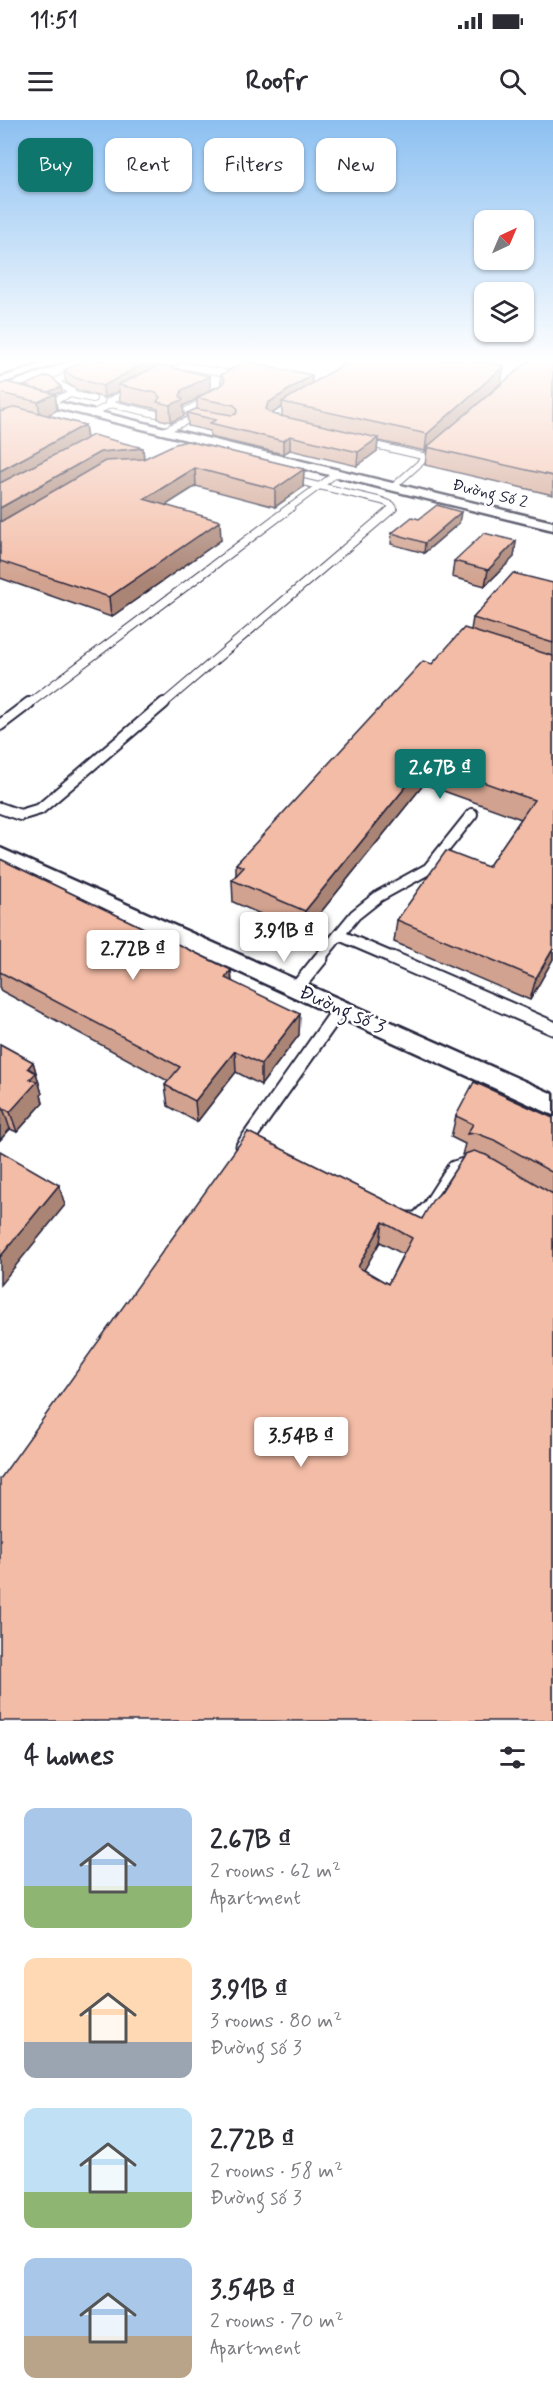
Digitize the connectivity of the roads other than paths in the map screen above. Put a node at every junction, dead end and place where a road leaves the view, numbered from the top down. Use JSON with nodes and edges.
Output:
{"nodes":[{"id":1,"x":174,"y":434,"type":"edge"},
{"id":2,"x":357,"y":441,"type":"edge"},
{"id":3,"x":435,"y":449,"type":"edge"},
{"id":4,"x":427,"y":457,"type":"junction"},
{"id":5,"x":337,"y":473,"type":"junction"},
{"id":6,"x":286,"y":478,"type":"edge"},
{"id":7,"x":319,"y":487,"type":"junction"},
{"id":8,"x":393,"y":487,"type":"junction"},
{"id":9,"x":553,"y":526,"type":"edge"},
{"id":10,"x":0,"y":725,"type":"edge"},
{"id":11,"x":0,"y":808,"type":"edge"},
{"id":12,"x":472,"y":814,"type":"dead end"},
{"id":13,"x":0,"y":855,"type":"edge"},
{"id":14,"x":339,"y":935,"type":"junction"},
{"id":15,"x":295,"y":990,"type":"junction"},
{"id":16,"x":340,"y":1009,"type":"junction"},
{"id":17,"x":553,"y":1028,"type":"edge"},
{"id":18,"x":553,"y":1105,"type":"edge"},
{"id":19,"x":232,"y":1161,"type":"edge"},
{"id":20,"x":484,"y":1168,"type":"edge"},
{"id":21,"x":389,"y":1214,"type":"edge"}],
"edges":[{"from":1,"to":5,"type":"street","name":"Đường Số 2"},
{"from":2,"to":4,"type":"lane"},
{"from":3,"to":4,"type":"lane"},
{"from":4,"to":8,"type":"lane"},
{"from":5,"to":7,"type":"lane"},
{"from":5,"to":8,"type":"street","name":"Đường Số 2"},
{"from":6,"to":7,"type":"lane"},
{"from":7,"to":10,"type":"lane"},
{"from":7,"to":11,"type":"lane"},
{"from":8,"to":9,"type":"street","name":"Đường Số 2"},
{"from":12,"to":14,"type":"lane"},
{"from":13,"to":15,"type":"street","name":"Đường số 3"},
{"from":14,"to":15,"type":"lane"},
{"from":14,"to":17,"type":"lane"},
{"from":15,"to":16,"type":"street","name":"Đường số 3"},
{"from":16,"to":18,"type":"street","name":"Đường số 3"},
{"from":16,"to":19,"type":"lane"},
{"from":20,"to":21,"type":"lane"}]}
